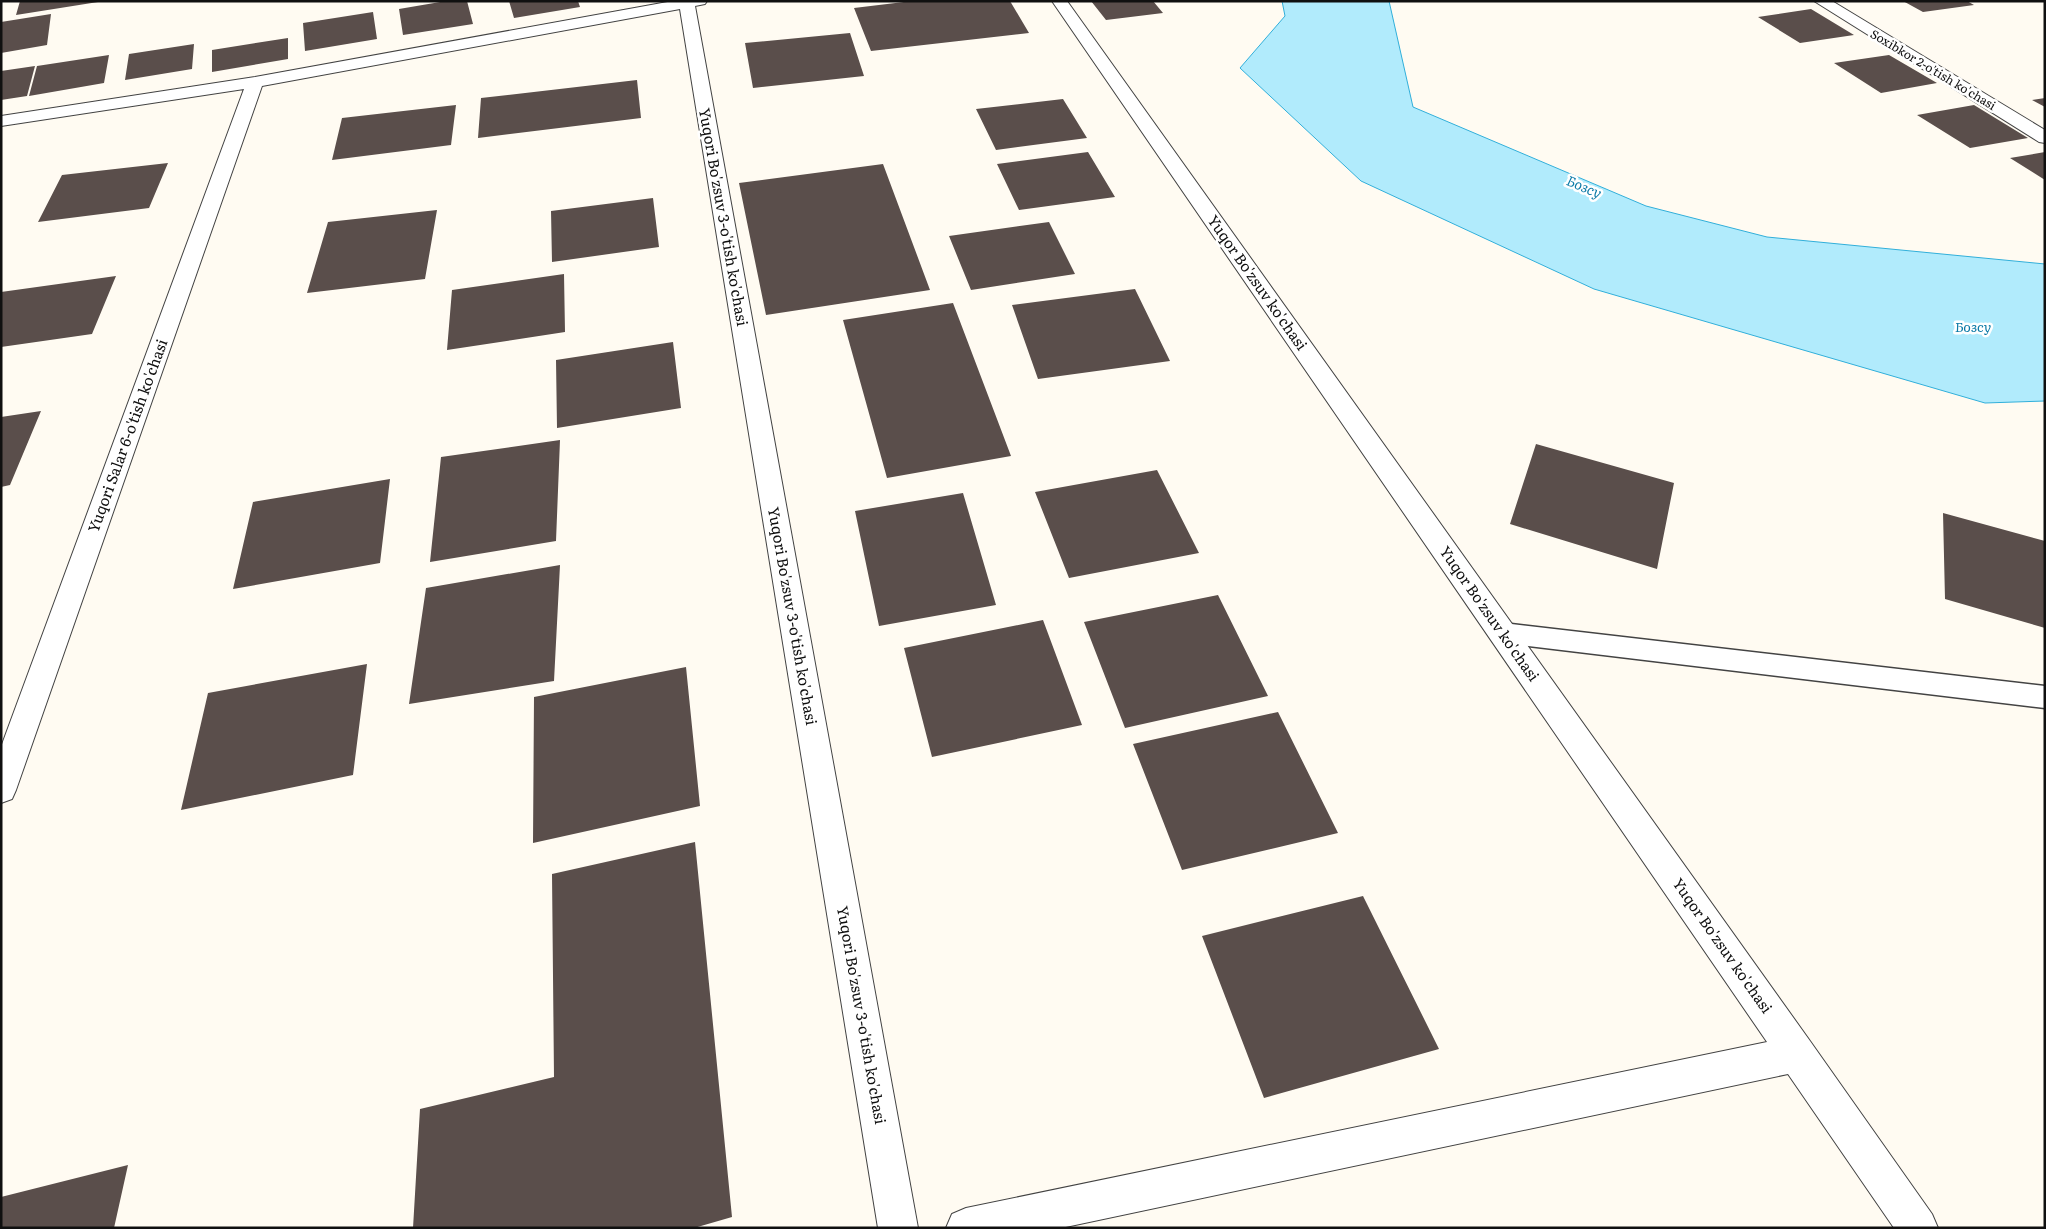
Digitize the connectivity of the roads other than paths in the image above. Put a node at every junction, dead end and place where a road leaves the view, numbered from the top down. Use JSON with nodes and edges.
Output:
{"nodes":[{"id":1,"x":1059,"y":1,"type":"edge"},
{"id":2,"x":1821,"y":1,"type":"edge"},
{"id":3,"x":693,"y":2,"type":"edge"},
{"id":4,"x":255,"y":82,"type":"junction"},
{"id":5,"x":1,"y":121,"type":"edge"},
{"id":6,"x":2045,"y":138,"type":"edge"},
{"id":7,"x":1503,"y":633,"type":"junction"},
{"id":8,"x":2045,"y":697,"type":"edge"},
{"id":9,"x":1,"y":790,"type":"edge"},
{"id":10,"x":1797,"y":1054,"type":"junction"},
{"id":11,"x":898,"y":1228,"type":"edge"},
{"id":12,"x":966,"y":1228,"type":"edge"},
{"id":13,"x":1918,"y":1228,"type":"edge"}],
"edges":[{"from":1,"to":7,"type":"street","name":"Yuqor Bo'zsuv ko'chasi"},
{"from":2,"to":6,"type":"street","name":"Soxibkor 2-o'tish ko'chasi"},
{"from":3,"to":4,"type":"street"},
{"from":3,"to":11,"type":"street","name":"Yuqori Bo'zsuv 3-o'tish ko'chasi"},
{"from":4,"to":5,"type":"street"},
{"from":4,"to":9,"type":"street","name":"Yuqori Salar 6-o'tish ko'chasi"},
{"from":7,"to":8,"type":"lane"},
{"from":7,"to":10,"type":"street","name":"Yuqor Bo'zsuv ko'chasi"},
{"from":10,"to":12,"type":"street"},
{"from":10,"to":13,"type":"street","name":"Yuqor Bo'zsuv ko'chasi"}]}
